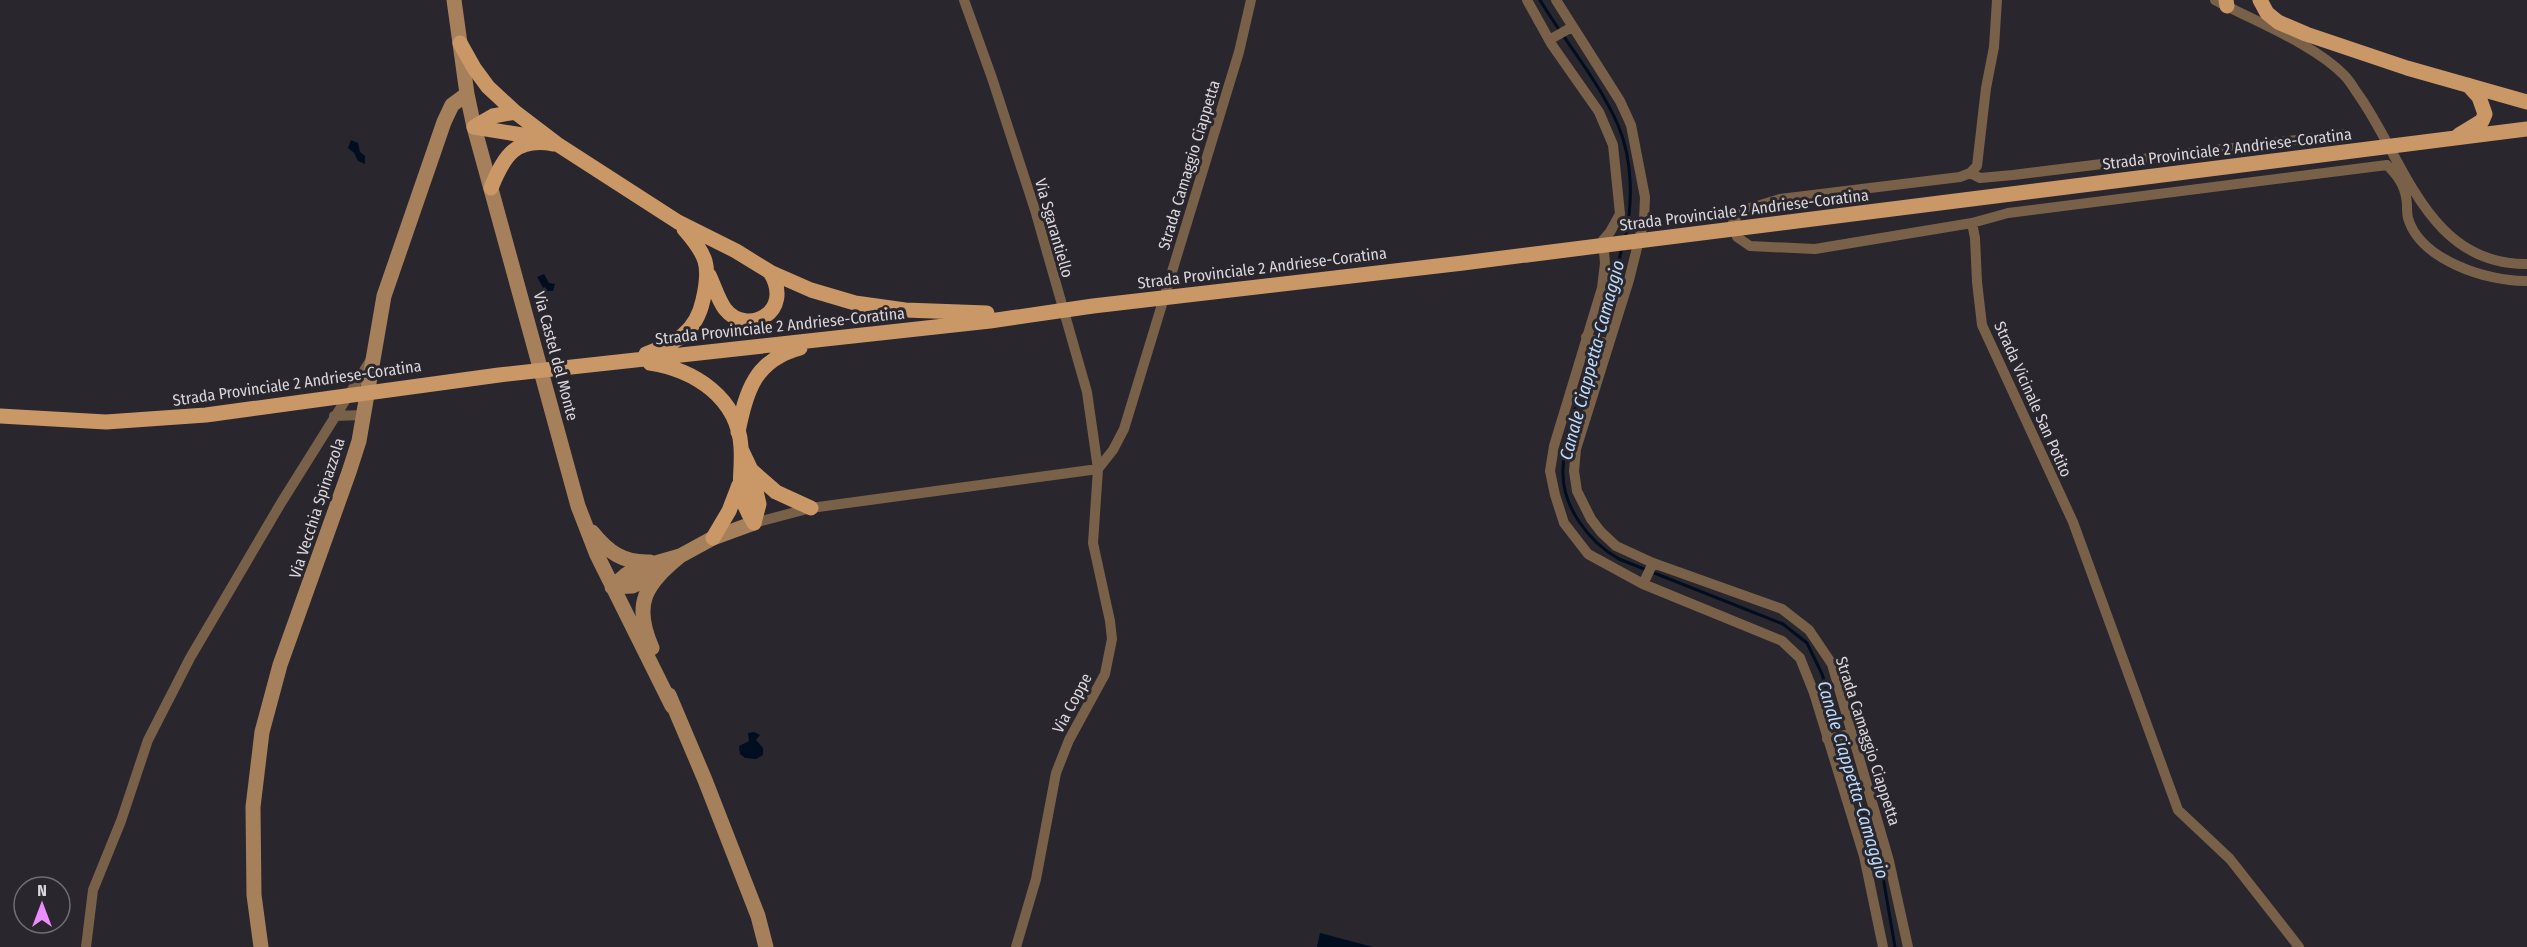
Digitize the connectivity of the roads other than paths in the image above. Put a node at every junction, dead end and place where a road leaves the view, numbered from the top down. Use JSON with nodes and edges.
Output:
{"nodes":[{"id":1,"x":454,"y":0,"type":"edge"},
{"id":2,"x":964,"y":0,"type":"edge"},
{"id":3,"x":1251,"y":0,"type":"edge"},
{"id":4,"x":1527,"y":0,"type":"edge"},
{"id":5,"x":1556,"y":0,"type":"edge"},
{"id":6,"x":1998,"y":0,"type":"edge"},
{"id":7,"x":2260,"y":0,"type":"edge"},
{"id":8,"x":2222,"y":2,"type":"edge"},
{"id":9,"x":1572,"y":27,"type":"junction"},
{"id":10,"x":1549,"y":40,"type":"junction"},
{"id":11,"x":460,"y":42,"type":"junction"},
{"id":12,"x":2468,"y":85,"type":"junction"},
{"id":13,"x":467,"y":94,"type":"junction"},
{"id":14,"x":2527,"y":102,"type":"edge"},
{"id":15,"x":515,"y":112,"type":"junction"},
{"id":16,"x":474,"y":127,"type":"junction"},
{"id":17,"x":2527,"y":129,"type":"edge"},
{"id":18,"x":2508,"y":132,"type":"junction"},
{"id":19,"x":2344,"y":134,"type":"dead end"},
{"id":20,"x":2527,"y":137,"type":"edge"},
{"id":21,"x":2453,"y":139,"type":"junction"},
{"id":22,"x":538,"y":141,"type":"junction"},
{"id":23,"x":557,"y":144,"type":"junction"},
{"id":24,"x":1970,"y":173,"type":"junction"},
{"id":25,"x":491,"y":188,"type":"junction"},
{"id":26,"x":678,"y":222,"type":"junction"},
{"id":27,"x":1972,"y":223,"type":"junction"},
{"id":28,"x":2527,"y":264,"type":"edge"},
{"id":29,"x":770,"y":272,"type":"junction"},
{"id":30,"x":709,"y":275,"type":"junction"},
{"id":31,"x":2527,"y":281,"type":"edge"},
{"id":32,"x":1035,"y":313,"type":"junction"},
{"id":33,"x":846,"y":336,"type":"junction"},
{"id":34,"x":1586,"y":337,"type":"junction"},
{"id":35,"x":1609,"y":344,"type":"junction"},
{"id":36,"x":372,"y":358,"type":"junction"},
{"id":37,"x":632,"y":360,"type":"junction"},
{"id":38,"x":363,"y":415,"type":"junction"},
{"id":39,"x":0,"y":416,"type":"edge"},
{"id":40,"x":334,"y":416,"type":"junction"},
{"id":41,"x":738,"y":432,"type":"junction"},
{"id":42,"x":741,"y":448,"type":"junction"},
{"id":43,"x":1098,"y":469,"type":"junction"},
{"id":44,"x":751,"y":470,"type":"junction"},
{"id":45,"x":739,"y":485,"type":"junction"},
{"id":46,"x":811,"y":508,"type":"junction"},
{"id":47,"x":584,"y":522,"type":"junction"},
{"id":48,"x":754,"y":523,"type":"junction"},
{"id":49,"x":713,"y":538,"type":"junction"},
{"id":50,"x":1653,"y":563,"type":"junction"},
{"id":51,"x":657,"y":568,"type":"junction"},
{"id":52,"x":1643,"y":584,"type":"junction"},
{"id":53,"x":612,"y":587,"type":"junction"},
{"id":54,"x":672,"y":706,"type":"junction"},
{"id":55,"x":1853,"y":733,"type":"junction"},
{"id":56,"x":1827,"y":739,"type":"junction"},
{"id":57,"x":86,"y":947,"type":"edge"},
{"id":58,"x":261,"y":947,"type":"edge"},
{"id":59,"x":766,"y":947,"type":"edge"},
{"id":60,"x":1016,"y":947,"type":"edge"},
{"id":61,"x":1882,"y":947,"type":"edge"},
{"id":62,"x":1908,"y":947,"type":"edge"},
{"id":63,"x":2299,"y":947,"type":"edge"}],
"edges":[{"from":1,"to":11,"type":"main road","name":"Via Castel del Monte"},
{"from":2,"to":43,"type":"street","name":"Via Sgarantiello"},
{"from":3,"to":43,"type":"street","name":"Strada Camaggio Ciappetta"},
{"from":4,"to":10,"type":"street"},
{"from":5,"to":9,"type":"street","name":"Strada Camaggio Ciappetta"},
{"from":6,"to":24,"type":"street"},
{"from":7,"to":12,"type":"main road"},
{"from":8,"to":28,"type":"street"},
{"from":9,"to":10,"type":"street"},
{"from":9,"to":35,"type":"street","name":"Strada Camaggio Ciappetta"},
{"from":10,"to":34,"type":"street"},
{"from":11,"to":13,"type":"main road","name":"Via Castel del Monte"},
{"from":11,"to":15,"type":"main road"},
{"from":12,"to":14,"type":"main road"},
{"from":12,"to":21,"type":"main road"},
{"from":13,"to":16,"type":"main road","name":"Via Castel del Monte"},
{"from":13,"to":36,"type":"main road","name":"Via Vecchia Spinazzola"},
{"from":15,"to":16,"type":"main road"},
{"from":15,"to":23,"type":"main road"},
{"from":16,"to":22,"type":"main road"},
{"from":16,"to":25,"type":"main road","name":"Via Castel del Monte"},
{"from":17,"to":18,"type":"main road","name":"Strada Provinciale 2 Andriese-Coratina"},
{"from":18,"to":20,"type":"main road"},
{"from":18,"to":21,"type":"main road","name":"Strada Provinciale 2 Andriese-Coratina"},
{"from":19,"to":24,"type":"street"},
{"from":21,"to":32,"type":"main road","name":"Strada Provinciale 2 Andriese-Coratina"},
{"from":22,"to":23,"type":"main road"},
{"from":22,"to":25,"type":"main road"},
{"from":23,"to":26,"type":"main road"},
{"from":24,"to":27,"type":"street"},
{"from":25,"to":47,"type":"main road","name":"Via Castel del Monte"},
{"from":26,"to":29,"type":"main road"},
{"from":26,"to":30,"type":"main road"},
{"from":27,"to":31,"type":"street"},
{"from":27,"to":63,"type":"street","name":"Strada Vicinale San Potito"},
{"from":29,"to":30,"type":"main road"},
{"from":29,"to":32,"type":"main road"},
{"from":30,"to":37,"type":"main road"},
{"from":32,"to":33,"type":"main road","name":"Strada Provinciale 2 Andriese-Coratina"},
{"from":33,"to":37,"type":"main road","name":"Strada Provinciale 2 Andriese-Coratina"},
{"from":33,"to":41,"type":"main road"},
{"from":34,"to":35,"type":"street"},
{"from":34,"to":52,"type":"street"},
{"from":35,"to":50,"type":"street","name":"Strada Camaggio Ciappetta"},
{"from":36,"to":38,"type":"main road","name":"Via Vecchia Spinazzola"},
{"from":36,"to":40,"type":"street"},
{"from":37,"to":39,"type":"main road","name":"Strada Provinciale 2 Andriese-Coratina"},
{"from":37,"to":41,"type":"main road"},
{"from":38,"to":40,"type":"street"},
{"from":38,"to":58,"type":"main road","name":"Via Vecchia Spinazzola"},
{"from":40,"to":57,"type":"street"},
{"from":41,"to":42,"type":"main road"},
{"from":42,"to":44,"type":"main road"},
{"from":42,"to":45,"type":"main road"},
{"from":43,"to":46,"type":"street"},
{"from":43,"to":60,"type":"street","name":"Via Coppe"},
{"from":44,"to":46,"type":"main road"},
{"from":44,"to":48,"type":"main road"},
{"from":45,"to":48,"type":"main road"},
{"from":45,"to":49,"type":"main road"},
{"from":46,"to":48,"type":"street"},
{"from":47,"to":51,"type":"main road"},
{"from":47,"to":53,"type":"main road","name":"Via Castel del Monte"},
{"from":48,"to":49,"type":"main road"},
{"from":49,"to":51,"type":"main road"},
{"from":50,"to":52,"type":"street"},
{"from":50,"to":55,"type":"street","name":"Strada Camaggio Ciappetta"},
{"from":51,"to":53,"type":"main road"},
{"from":51,"to":54,"type":"main road"},
{"from":52,"to":56,"type":"street"},
{"from":53,"to":54,"type":"main road","name":"Via Castel del Monte"},
{"from":54,"to":59,"type":"main road"},
{"from":55,"to":56,"type":"street"},
{"from":55,"to":62,"type":"street","name":"Strada Camaggio Ciappetta"},
{"from":56,"to":61,"type":"street"}]}
